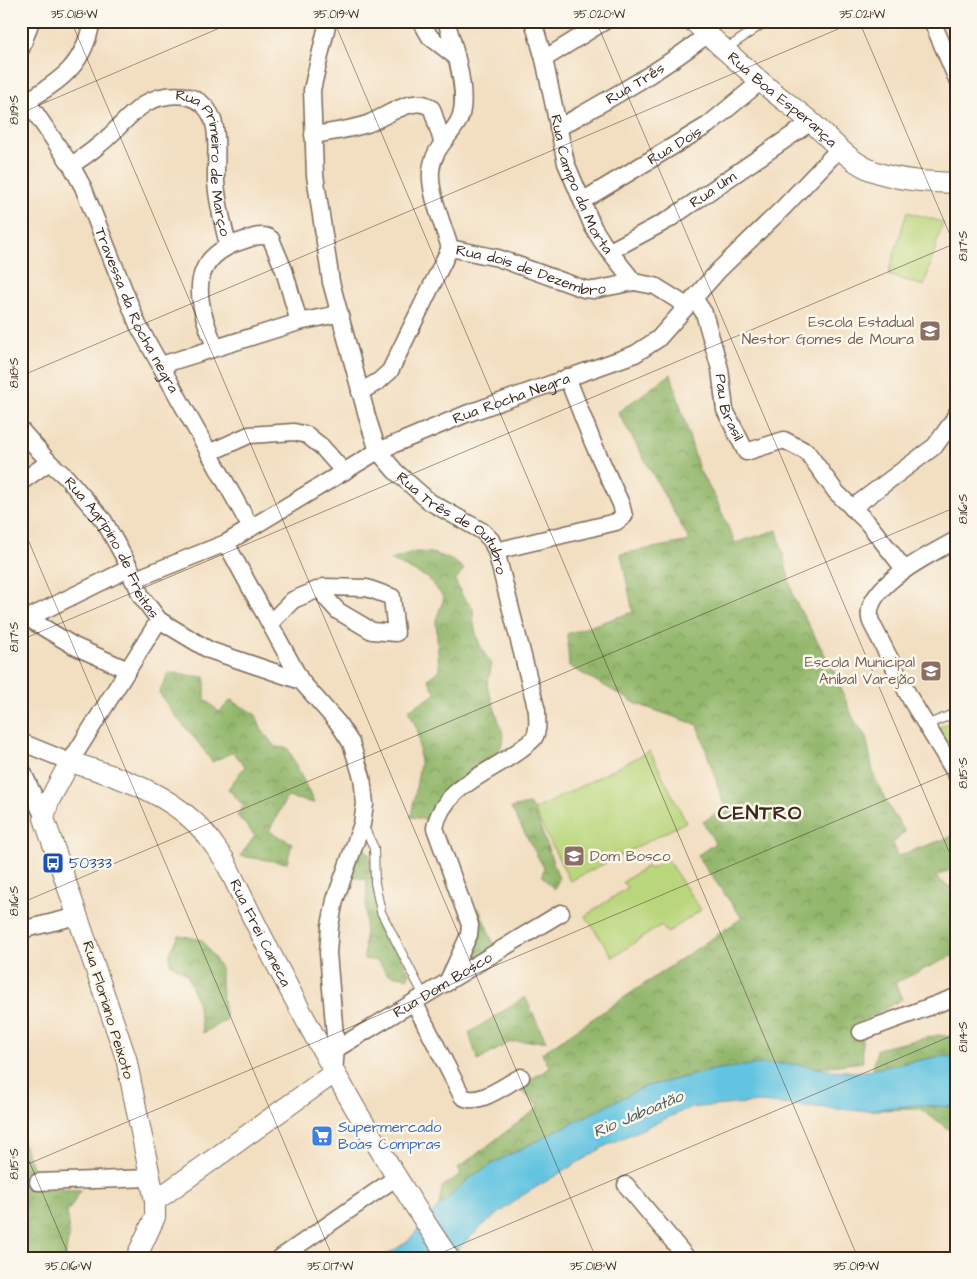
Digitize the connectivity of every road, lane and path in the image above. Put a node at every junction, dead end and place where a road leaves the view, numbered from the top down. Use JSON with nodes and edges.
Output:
{"nodes":[{"id":1,"x":31,"y":21,"type":"edge"},
{"id":2,"x":92,"y":21,"type":"edge"},
{"id":3,"x":328,"y":21,"type":"edge"},
{"id":4,"x":421,"y":21,"type":"edge"},
{"id":5,"x":446,"y":21,"type":"edge"},
{"id":6,"x":533,"y":21,"type":"edge"},
{"id":7,"x":605,"y":21,"type":"edge"},
{"id":8,"x":767,"y":21,"type":"edge"},
{"id":9,"x":932,"y":21,"type":"edge"},
{"id":10,"x":701,"y":28,"type":"edge"},
{"id":11,"x":21,"y":49,"type":"edge"},
{"id":12,"x":725,"y":50,"type":"junction"},
{"id":13,"x":456,"y":57,"type":"junction"},
{"id":14,"x":544,"y":59,"type":"junction"},
{"id":15,"x":956,"y":77,"type":"edge"},
{"id":16,"x":760,"y":82,"type":"junction"},
{"id":17,"x":25,"y":96,"type":"edge"},
{"id":18,"x":811,"y":122,"type":"junction"},
{"id":19,"x":558,"y":128,"type":"junction"},
{"id":20,"x":313,"y":135,"type":"junction"},
{"id":21,"x":442,"y":141,"type":"junction"},
{"id":22,"x":839,"y":149,"type":"junction"},
{"id":23,"x":71,"y":165,"type":"junction"},
{"id":24,"x":956,"y":183,"type":"edge"},
{"id":25,"x":582,"y":201,"type":"junction"},
{"id":26,"x":228,"y":244,"type":"junction"},
{"id":27,"x":450,"y":248,"type":"junction"},
{"id":28,"x":610,"y":251,"type":"junction"},
{"id":29,"x":634,"y":282,"type":"junction"},
{"id":30,"x":691,"y":302,"type":"junction"},
{"id":31,"x":338,"y":314,"type":"junction"},
{"id":32,"x":299,"y":322,"type":"junction"},
{"id":33,"x":215,"y":346,"type":"junction"},
{"id":34,"x":161,"y":365,"type":"junction"},
{"id":35,"x":567,"y":377,"type":"junction"},
{"id":36,"x":360,"y":392,"type":"junction"},
{"id":37,"x":956,"y":414,"type":"edge"},
{"id":38,"x":21,"y":430,"type":"edge"},
{"id":39,"x":378,"y":451,"type":"junction"},
{"id":40,"x":209,"y":453,"type":"junction"},
{"id":41,"x":48,"y":462,"type":"junction"},
{"id":42,"x":344,"y":472,"type":"junction"},
{"id":43,"x":21,"y":482,"type":"edge"},
{"id":44,"x":852,"y":508,"type":"junction"},
{"id":45,"x":251,"y":528,"type":"junction"},
{"id":46,"x":956,"y":540,"type":"edge"},
{"id":47,"x":226,"y":543,"type":"junction"},
{"id":48,"x":496,"y":551,"type":"junction"},
{"id":49,"x":905,"y":570,"type":"junction"},
{"id":50,"x":132,"y":574,"type":"junction"},
{"id":51,"x":324,"y":586,"type":"dead end"},
{"id":52,"x":24,"y":617,"type":"edge"},
{"id":53,"x":159,"y":620,"type":"junction"},
{"id":54,"x":270,"y":623,"type":"junction"},
{"id":55,"x":128,"y":670,"type":"junction"},
{"id":56,"x":301,"y":681,"type":"junction"},
{"id":57,"x":956,"y":713,"type":"edge"},
{"id":58,"x":926,"y":725,"type":"junction"},
{"id":59,"x":21,"y":742,"type":"edge"},
{"id":60,"x":70,"y":762,"type":"junction"},
{"id":61,"x":21,"y":768,"type":"edge"},
{"id":62,"x":956,"y":774,"type":"edge"},
{"id":63,"x":44,"y":818,"type":"junction"},
{"id":64,"x":362,"y":824,"type":"junction"},
{"id":65,"x":562,"y":913,"type":"dead end"},
{"id":66,"x":78,"y":916,"type":"junction"},
{"id":67,"x":21,"y":930,"type":"edge"},
{"id":68,"x":447,"y":982,"type":"junction"},
{"id":69,"x":956,"y":997,"type":"edge"},
{"id":70,"x":419,"y":999,"type":"junction"},
{"id":71,"x":861,"y":1032,"type":"dead end"},
{"id":72,"x":331,"y":1060,"type":"junction"},
{"id":73,"x":521,"y":1077,"type":"dead end"},
{"id":74,"x":397,"y":1177,"type":"junction"},
{"id":75,"x":150,"y":1178,"type":"junction"},
{"id":76,"x":38,"y":1182,"type":"dead end"},
{"id":77,"x":626,"y":1185,"type":"dead end"},
{"id":78,"x":155,"y":1201,"type":"junction"},
{"id":79,"x":136,"y":1258,"type":"edge"},
{"id":80,"x":280,"y":1258,"type":"edge"},
{"id":81,"x":449,"y":1258,"type":"edge"},
{"id":82,"x":687,"y":1258,"type":"edge"}],
"edges":[{"from":1,"to":11,"type":"street"},
{"from":2,"to":17,"type":"street"},
{"from":3,"to":20,"type":"street","name":"Rua Três de Outubro"},
{"from":4,"to":13,"type":"street"},
{"from":5,"to":13,"type":"street"},
{"from":6,"to":14,"type":"street","name":"Rua Campo da Morta"},
{"from":7,"to":14,"type":"street"},
{"from":8,"to":12,"type":"lane"},
{"from":9,"to":15,"type":"street"},
{"from":10,"to":12,"type":"street","name":"Rua Boa Esperança"},
{"from":10,"to":19,"type":"street","name":"Rua Três"},
{"from":12,"to":16,"type":"street","name":"Rua Boa Esperança"},
{"from":13,"to":21,"type":"street"},
{"from":14,"to":19,"type":"street","name":"Rua Campo da Morta"},
{"from":16,"to":18,"type":"street","name":"Rua Boa Esperança"},
{"from":16,"to":25,"type":"street","name":"Rua Dois"},
{"from":17,"to":23,"type":"street","name":"Travessa da Rocha negra"},
{"from":18,"to":22,"type":"street","name":"Rua Boa Esperança"},
{"from":18,"to":28,"type":"street","name":"Rua Um"},
{"from":19,"to":25,"type":"street","name":"Rua Campo da Morta"},
{"from":20,"to":21,"type":"street"},
{"from":20,"to":31,"type":"street","name":"Rua Três de Outubro"},
{"from":21,"to":27,"type":"street"},
{"from":22,"to":24,"type":"street","name":"Rua Boa Esperança"},
{"from":22,"to":30,"type":"street","name":"Rua Rocha Negra"},
{"from":23,"to":26,"type":"street","name":"Rua Primeiro de Março"},
{"from":23,"to":34,"type":"street","name":"Travessa da Rocha negra"},
{"from":25,"to":28,"type":"street","name":"Rua Campo da Morta"},
{"from":26,"to":32,"type":"street"},
{"from":26,"to":33,"type":"street"},
{"from":27,"to":29,"type":"street","name":"Rua dois de Dezembro"},
{"from":27,"to":36,"type":"street","name":"Rua dois de Dezembro"},
{"from":28,"to":29,"type":"street","name":"Rua Campo da Morta"},
{"from":29,"to":30,"type":"street"},
{"from":30,"to":35,"type":"street","name":"Rua Rocha Negra"},
{"from":30,"to":44,"type":"street","name":"Pau Brasil"},
{"from":31,"to":32,"type":"street"},
{"from":31,"to":36,"type":"street","name":"Rua Três de Outubro"},
{"from":32,"to":33,"type":"street"},
{"from":33,"to":34,"type":"street"},
{"from":34,"to":40,"type":"street","name":"Travessa da Rocha negra"},
{"from":35,"to":39,"type":"street","name":"Rua Rocha Negra"},
{"from":35,"to":48,"type":"street"},
{"from":36,"to":39,"type":"street","name":"Rua Três de Outubro"},
{"from":37,"to":44,"type":"street"},
{"from":38,"to":41,"type":"street","name":"Rua Agripino de Freitas"},
{"from":39,"to":42,"type":"street","name":"Rua Rocha Negra"},
{"from":39,"to":48,"type":"street","name":"Rua Três de Outubro"},
{"from":40,"to":42,"type":"street"},
{"from":40,"to":45,"type":"street","name":"Travessa da Rocha negra"},
{"from":41,"to":43,"type":"street"},
{"from":41,"to":50,"type":"street","name":"Rua Agripino de Freitas"},
{"from":42,"to":45,"type":"street","name":"Rua Rocha Negra"},
{"from":44,"to":49,"type":"street","name":"Pau Brasil"},
{"from":45,"to":47,"type":"street","name":"Rua Rocha Negra"},
{"from":46,"to":49,"type":"street"},
{"from":47,"to":50,"type":"street","name":"Rua Rocha Negra"},
{"from":47,"to":54,"type":"street"},
{"from":48,"to":68,"type":"street","name":"Rua Três de Outubro"},
{"from":49,"to":58,"type":"street"},
{"from":50,"to":52,"type":"street","name":"Rua Rocha Negra"},
{"from":50,"to":53,"type":"street","name":"Rua Agripino de Freitas"},
{"from":51,"to":54,"type":"street"},
{"from":52,"to":55,"type":"street"},
{"from":53,"to":55,"type":"street"},
{"from":53,"to":56,"type":"street","name":"Rua Agripino de Freitas"},
{"from":54,"to":56,"type":"street"},
{"from":55,"to":60,"type":"street"},
{"from":56,"to":64,"type":"street","name":"Rua Agripino de Freitas"},
{"from":57,"to":58,"type":"lane"},
{"from":58,"to":62,"type":"street"},
{"from":59,"to":60,"type":"street","name":"Rua Frei Caneca"},
{"from":60,"to":63,"type":"street"},
{"from":60,"to":72,"type":"street","name":"Rua Frei Caneca"},
{"from":61,"to":63,"type":"street","name":"Rua Floriano Peixoto"},
{"from":63,"to":66,"type":"street","name":"Rua Floriano Peixoto"},
{"from":64,"to":70,"type":"lane"},
{"from":64,"to":72,"type":"street","name":"Rua Agripino de Freitas"},
{"from":65,"to":68,"type":"street","name":"Rua Dom Bosco"},
{"from":66,"to":67,"type":"street"},
{"from":66,"to":75,"type":"street","name":"Rua Floriano Peixoto"},
{"from":68,"to":70,"type":"street","name":"Rua Dom Bosco"},
{"from":69,"to":71,"type":"street"},
{"from":70,"to":72,"type":"street","name":"Rua Dom Bosco"},
{"from":70,"to":73,"type":"street"},
{"from":72,"to":74,"type":"street","name":"Rua Frei Caneca"},
{"from":72,"to":78,"type":"street"},
{"from":74,"to":80,"type":"street"},
{"from":74,"to":81,"type":"street","name":"Rua Frei Caneca"},
{"from":75,"to":76,"type":"street"},
{"from":75,"to":78,"type":"street","name":"Rua Floriano Peixoto"},
{"from":77,"to":82,"type":"street"},
{"from":78,"to":79,"type":"street","name":"Rua Floriano Peixoto"}]}
